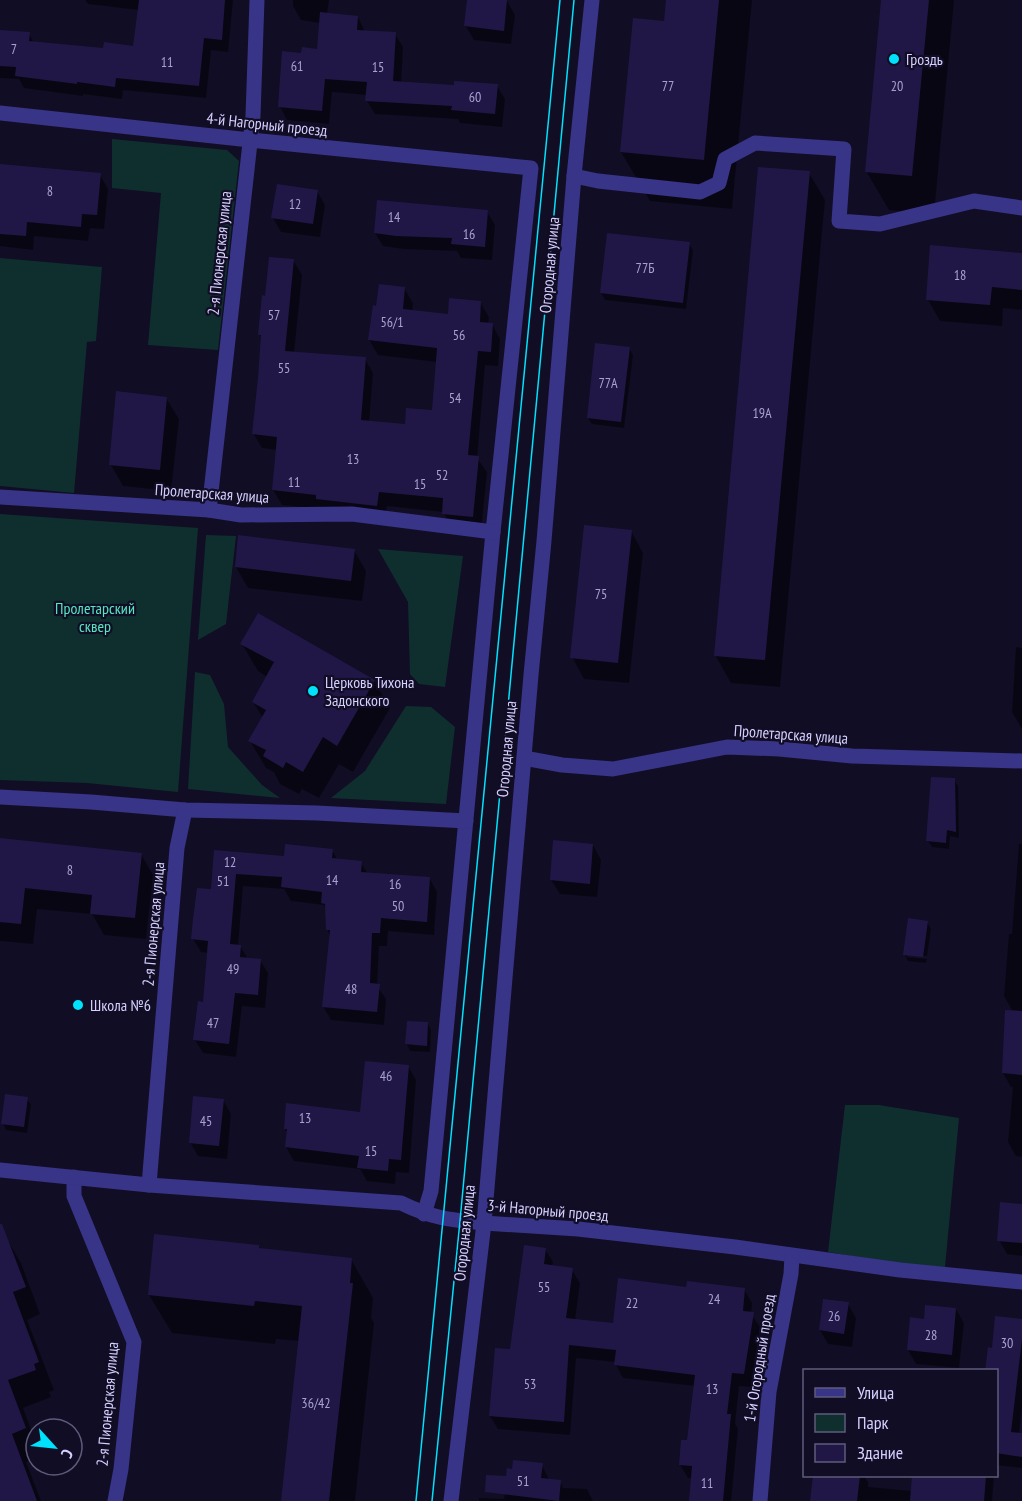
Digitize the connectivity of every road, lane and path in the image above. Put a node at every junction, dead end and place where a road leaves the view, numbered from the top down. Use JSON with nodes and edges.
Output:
{"nodes":[{"id":1,"x":257,"y":0,"type":"edge"},
{"id":2,"x":592,"y":0,"type":"edge"},
{"id":3,"x":0,"y":113,"type":"edge"},
{"id":4,"x":250,"y":140,"type":"junction"},
{"id":5,"x":574,"y":176,"type":"junction"},
{"id":6,"x":1022,"y":208,"type":"edge"},
{"id":7,"x":0,"y":497,"type":"edge"},
{"id":8,"x":209,"y":510,"type":"junction"},
{"id":9,"x":493,"y":532,"type":"junction"},
{"id":10,"x":524,"y":758,"type":"junction"},
{"id":11,"x":1022,"y":761,"type":"edge"},
{"id":12,"x":0,"y":797,"type":"edge"},
{"id":13,"x":185,"y":810,"type":"junction"},
{"id":14,"x":466,"y":821,"type":"junction"},
{"id":15,"x":0,"y":1170,"type":"edge"},
{"id":16,"x":74,"y":1177,"type":"junction"},
{"id":17,"x":149,"y":1185,"type":"junction"},
{"id":18,"x":424,"y":1214,"type":"junction"},
{"id":19,"x":484,"y":1223,"type":"junction"},
{"id":20,"x":792,"y":1256,"type":"junction"},
{"id":21,"x":1022,"y":1282,"type":"edge"},
{"id":22,"x":115,"y":1501,"type":"edge"},
{"id":23,"x":451,"y":1501,"type":"edge"},
{"id":24,"x":760,"y":1501,"type":"edge"}],
"edges":[{"from":1,"to":4,"type":"street","name":"2-я Пионерская улица"},
{"from":2,"to":5,"type":"street","name":"Огородная улица"},
{"from":3,"to":4,"type":"street","name":"4-й Нагорный проезд"},
{"from":4,"to":8,"type":"street","name":"2-я Пионерская улица"},
{"from":4,"to":9,"type":"street","name":"4-й Нагорный проезд"},
{"from":5,"to":6,"type":"street"},
{"from":5,"to":10,"type":"street","name":"Огородная улица"},
{"from":7,"to":8,"type":"street","name":"Пролетарская улица"},
{"from":8,"to":9,"type":"street","name":"Пролетарская улица"},
{"from":9,"to":14,"type":"street"},
{"from":10,"to":11,"type":"street","name":"Пролетарская улица"},
{"from":10,"to":19,"type":"street","name":"Огородная улица"},
{"from":12,"to":13,"type":"street"},
{"from":13,"to":14,"type":"street"},
{"from":13,"to":17,"type":"street","name":"2-я Пионерская улица"},
{"from":14,"to":18,"type":"street"},
{"from":15,"to":16,"type":"street","name":"3-й Нагорный проезд"},
{"from":16,"to":17,"type":"street","name":"3-й Нагорный проезд"},
{"from":16,"to":22,"type":"street","name":"2-я Пионерская улица"},
{"from":17,"to":18,"type":"street","name":"3-й Нагорный проезд"},
{"from":18,"to":19,"type":"street","name":"3-й Нагорный проезд"},
{"from":19,"to":20,"type":"street","name":"3-й Нагорный проезд"},
{"from":19,"to":23,"type":"street","name":"Огородная улица"},
{"from":20,"to":21,"type":"street","name":"3-й Нагорный проезд"},
{"from":20,"to":24,"type":"street","name":"1-й Огородный проезд"}]}
